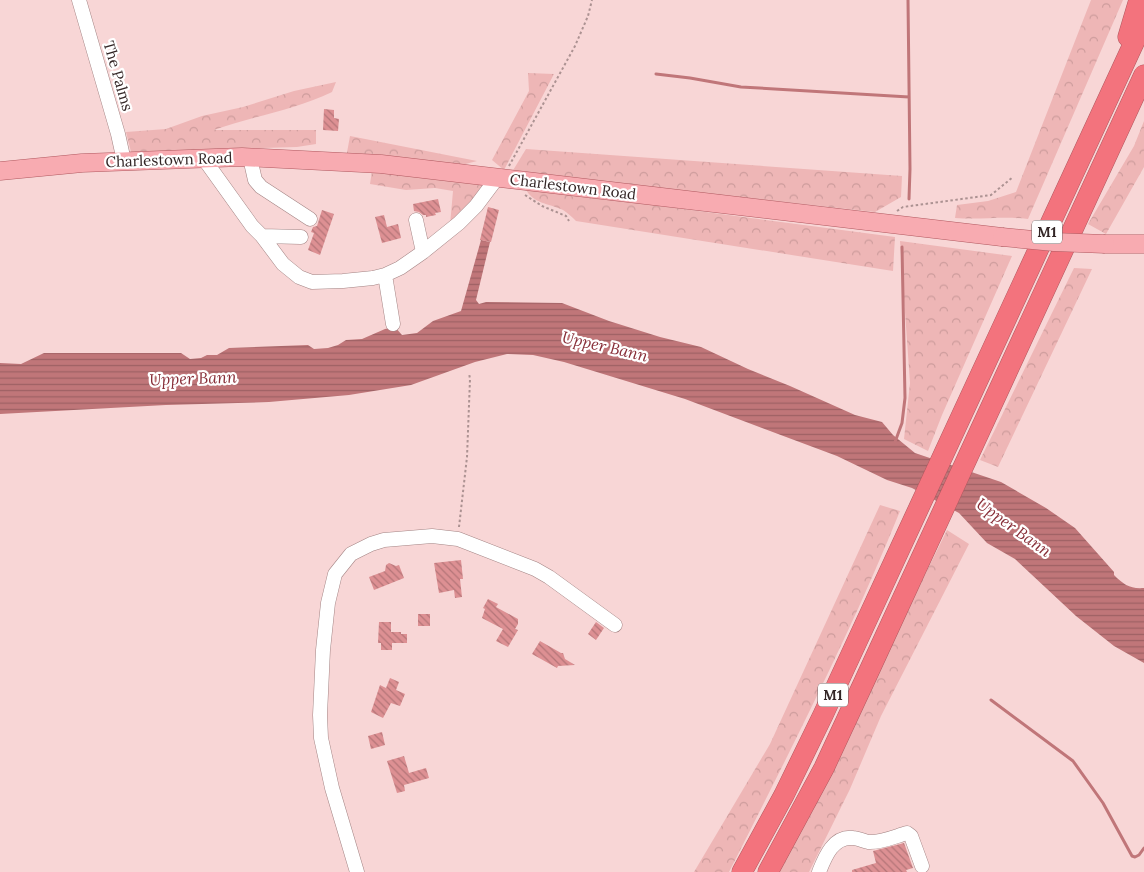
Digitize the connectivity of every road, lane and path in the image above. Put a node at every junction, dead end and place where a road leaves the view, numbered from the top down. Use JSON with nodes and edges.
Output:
{"nodes":[{"id":1,"x":78,"y":0,"type":"edge"},
{"id":2,"x":592,"y":0,"type":"edge"},
{"id":3,"x":1139,"y":0,"type":"edge"},
{"id":4,"x":1144,"y":21,"type":"edge"},
{"id":5,"x":1144,"y":75,"type":"edge"},
{"id":6,"x":1115,"y":85,"type":"junction"},
{"id":7,"x":250,"y":158,"type":"junction"},
{"id":8,"x":204,"y":159,"type":"junction"},
{"id":9,"x":124,"y":161,"type":"junction"},
{"id":10,"x":0,"y":170,"type":"edge"},
{"id":11,"x":1013,"y":177,"type":"dead end"},
{"id":12,"x":504,"y":179,"type":"junction"},
{"id":13,"x":310,"y":219,"type":"dead end"},
{"id":14,"x":416,"y":220,"type":"dead end"},
{"id":15,"x":569,"y":221,"type":"dead end"},
{"id":16,"x":891,"y":224,"type":"junction"},
{"id":17,"x":262,"y":236,"type":"junction"},
{"id":18,"x":301,"y":237,"type":"dead end"},
{"id":19,"x":1144,"y":244,"type":"edge"},
{"id":20,"x":424,"y":252,"type":"junction"},
{"id":21,"x":385,"y":275,"type":"junction"},
{"id":22,"x":394,"y":324,"type":"dead end"},
{"id":23,"x":469,"y":373,"type":"dead end"},
{"id":24,"x":458,"y":539,"type":"junction"},
{"id":25,"x":616,"y":625,"type":"dead end"},
{"id":26,"x":922,"y":866,"type":"dead end"},
{"id":27,"x":357,"y":872,"type":"edge"},
{"id":28,"x":742,"y":872,"type":"edge"},
{"id":29,"x":768,"y":872,"type":"edge"},
{"id":30,"x":819,"y":872,"type":"edge"}],
"edges":[{"from":1,"to":9,"type":"street","name":"The Palms"},
{"from":2,"to":12,"type":"path"},
{"from":3,"to":6,"type":"highway"},
{"from":4,"to":6,"type":"highway","number":"M1"},
{"from":5,"to":29,"type":"highway","number":"M1"},
{"from":6,"to":28,"type":"highway","number":"M1"},
{"from":7,"to":8,"type":"main road","name":"Charlestown Road"},
{"from":7,"to":12,"type":"main road","name":"Charlestown Road"},
{"from":7,"to":13,"type":"street"},
{"from":8,"to":9,"type":"main road","name":"Charlestown Road"},
{"from":8,"to":17,"type":"street"},
{"from":9,"to":10,"type":"main road","name":"Charlestown Road"},
{"from":11,"to":16,"type":"path"},
{"from":12,"to":15,"type":"path"},
{"from":12,"to":16,"type":"main road","name":"Charlestown Road"},
{"from":12,"to":20,"type":"street"},
{"from":14,"to":20,"type":"street"},
{"from":16,"to":19,"type":"main road","name":"Charlestown Road","bridge":true},
{"from":17,"to":18,"type":"street"},
{"from":17,"to":21,"type":"street"},
{"from":20,"to":21,"type":"street"},
{"from":21,"to":22,"type":"street"},
{"from":23,"to":24,"type":"path"},
{"from":24,"to":25,"type":"street"},
{"from":24,"to":27,"type":"street"},
{"from":26,"to":30,"type":"street"}]}
